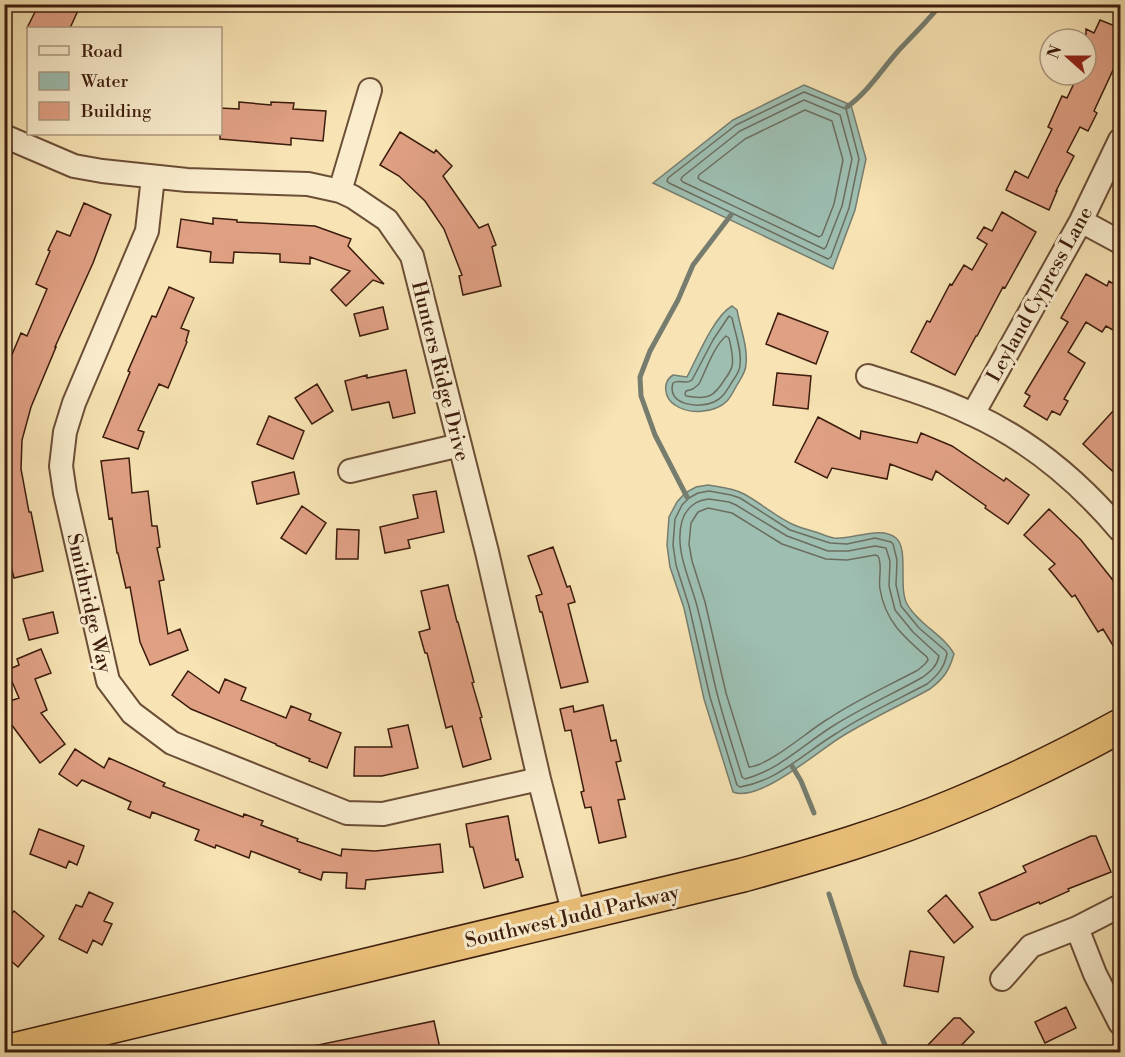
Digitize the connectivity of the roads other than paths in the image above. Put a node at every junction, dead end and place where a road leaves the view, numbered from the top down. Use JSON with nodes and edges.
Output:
{"nodes":[{"id":1,"x":370,"y":90,"type":"dead end"},
{"id":2,"x":4,"y":136,"type":"edge"},
{"id":3,"x":1120,"y":140,"type":"edge"},
{"id":4,"x":153,"y":177,"type":"junction"},
{"id":5,"x":340,"y":191,"type":"junction"},
{"id":6,"x":1081,"y":221,"type":"junction"},
{"id":7,"x":1120,"y":242,"type":"edge"},
{"id":8,"x":868,"y":376,"type":"dead end"},
{"id":9,"x":973,"y":414,"type":"junction"},
{"id":10,"x":460,"y":445,"type":"junction"},
{"id":11,"x":350,"y":471,"type":"dead end"},
{"id":12,"x":1120,"y":531,"type":"edge"},
{"id":13,"x":1120,"y":726,"type":"edge"},
{"id":14,"x":539,"y":779,"type":"junction"},
{"id":15,"x":1120,"y":906,"type":"edge"},
{"id":16,"x":574,"y":915,"type":"junction"},
{"id":17,"x":1077,"y":928,"type":"junction"},
{"id":18,"x":1002,"y":979,"type":"dead end"},
{"id":19,"x":1120,"y":1023,"type":"edge"},
{"id":20,"x":5,"y":1053,"type":"edge"}],
"edges":[{"from":1,"to":5,"type":"street"},
{"from":2,"to":4,"type":"street","name":"Hunters Ridge Drive"},
{"from":3,"to":6,"type":"street","name":"Leyland Cypress Lane"},
{"from":4,"to":5,"type":"street","name":"Hunters Ridge Drive"},
{"from":4,"to":14,"type":"street","name":"Smithridge Way"},
{"from":5,"to":10,"type":"street","name":"Hunters Ridge Drive"},
{"from":6,"to":7,"type":"street"},
{"from":6,"to":9,"type":"street","name":"Leyland Cypress Lane"},
{"from":8,"to":9,"type":"street"},
{"from":9,"to":12,"type":"street"},
{"from":10,"to":11,"type":"street"},
{"from":10,"to":14,"type":"street","name":"Hunters Ridge Drive"},
{"from":13,"to":16,"type":"highway","name":"Southwest Judd Parkway"},
{"from":14,"to":16,"type":"street","name":"Hunters Ridge Drive"},
{"from":15,"to":17,"type":"street"},
{"from":16,"to":20,"type":"highway","name":"Southwest Judd Parkway"},
{"from":17,"to":18,"type":"street"},
{"from":17,"to":19,"type":"street"}]}
